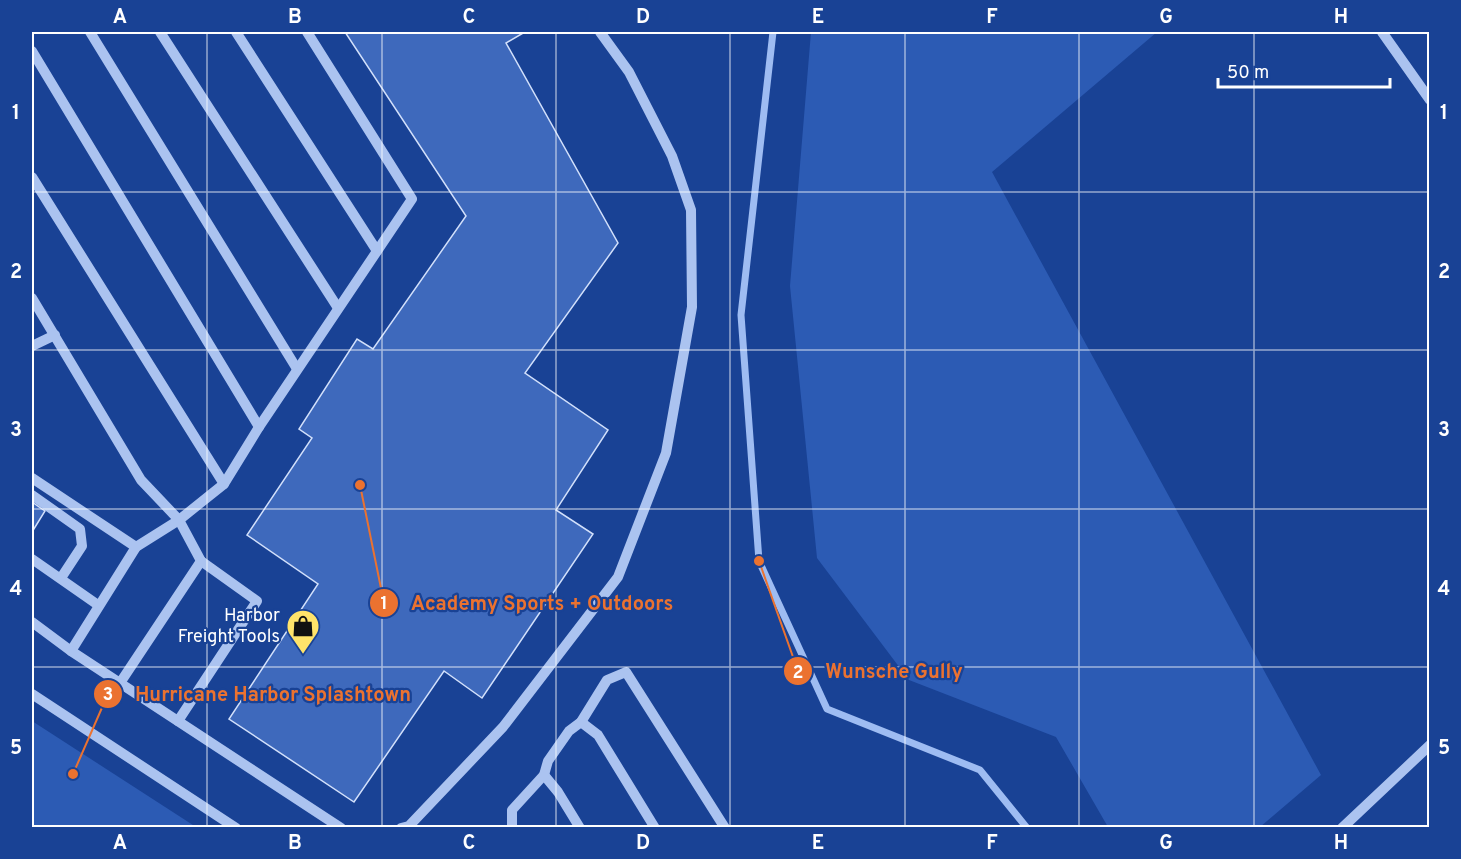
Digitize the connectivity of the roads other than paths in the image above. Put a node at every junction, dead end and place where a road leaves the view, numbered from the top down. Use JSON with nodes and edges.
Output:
{"nodes":[{"id":1,"x":90,"y":32,"type":"edge"},
{"id":2,"x":160,"y":32,"type":"edge"},
{"id":3,"x":236,"y":32,"type":"edge"},
{"id":4,"x":307,"y":32,"type":"edge"},
{"id":5,"x":600,"y":32,"type":"edge"},
{"id":6,"x":1382,"y":32,"type":"edge"},
{"id":7,"x":32,"y":51,"type":"edge"},
{"id":8,"x":1430,"y":100,"type":"edge"},
{"id":9,"x":32,"y":177,"type":"edge"},
{"id":10,"x":377,"y":251,"type":"junction"},
{"id":11,"x":32,"y":298,"type":"edge"},
{"id":12,"x":339,"y":309,"type":"junction"},
{"id":13,"x":55,"y":335,"type":"junction"},
{"id":14,"x":32,"y":346,"type":"edge"},
{"id":15,"x":297,"y":369,"type":"junction"},
{"id":16,"x":259,"y":427,"type":"junction"},
{"id":17,"x":32,"y":478,"type":"edge"},
{"id":18,"x":224,"y":484,"type":"junction"},
{"id":19,"x":32,"y":495,"type":"edge"},
{"id":20,"x":179,"y":520,"type":"junction"},
{"id":21,"x":136,"y":547,"type":"junction"},
{"id":22,"x":32,"y":560,"type":"edge"},
{"id":23,"x":201,"y":561,"type":"junction"},
{"id":24,"x":61,"y":578,"type":"junction"},
{"id":25,"x":98,"y":605,"type":"junction"},
{"id":26,"x":32,"y":622,"type":"edge"},
{"id":27,"x":71,"y":651,"type":"junction"},
{"id":28,"x":120,"y":683,"type":"junction"},
{"id":29,"x":32,"y":694,"type":"edge"},
{"id":30,"x":178,"y":721,"type":"junction"},
{"id":31,"x":581,"y":722,"type":"junction"},
{"id":32,"x":1430,"y":745,"type":"edge"},
{"id":33,"x":544,"y":776,"type":"junction"},
{"id":34,"x":236,"y":828,"type":"edge"},
{"id":35,"x":341,"y":828,"type":"edge"},
{"id":36,"x":401,"y":828,"type":"edge"},
{"id":37,"x":512,"y":828,"type":"edge"},
{"id":38,"x":580,"y":828,"type":"edge"},
{"id":39,"x":655,"y":828,"type":"edge"},
{"id":40,"x":725,"y":828,"type":"edge"},
{"id":41,"x":1342,"y":828,"type":"edge"}],
"edges":[{"from":1,"to":15,"type":"lane"},
{"from":2,"to":12,"type":"lane"},
{"from":3,"to":10,"type":"lane"},
{"from":4,"to":10,"type":"lane"},
{"from":5,"to":36,"type":"lane"},
{"from":6,"to":8,"type":"lane"},
{"from":7,"to":16,"type":"lane"},
{"from":9,"to":18,"type":"lane"},
{"from":10,"to":12,"type":"lane"},
{"from":11,"to":13,"type":"lane"},
{"from":12,"to":15,"type":"lane"},
{"from":13,"to":14,"type":"lane"},
{"from":13,"to":20,"type":"lane"},
{"from":15,"to":16,"type":"lane"},
{"from":16,"to":18,"type":"lane"},
{"from":17,"to":21,"type":"lane"},
{"from":18,"to":20,"type":"lane"},
{"from":19,"to":24,"type":"lane"},
{"from":20,"to":21,"type":"lane"},
{"from":20,"to":23,"type":"lane"},
{"from":21,"to":25,"type":"lane"},
{"from":22,"to":24,"type":"lane"},
{"from":23,"to":28,"type":"lane"},
{"from":23,"to":30,"type":"lane"},
{"from":24,"to":25,"type":"lane"},
{"from":25,"to":27,"type":"lane"},
{"from":26,"to":27,"type":"lane"},
{"from":27,"to":28,"type":"lane"},
{"from":28,"to":30,"type":"lane"},
{"from":29,"to":34,"type":"lane"},
{"from":30,"to":35,"type":"lane"},
{"from":31,"to":33,"type":"lane"},
{"from":31,"to":39,"type":"lane"},
{"from":31,"to":40,"type":"lane"},
{"from":32,"to":41,"type":"lane"},
{"from":33,"to":37,"type":"lane"},
{"from":33,"to":38,"type":"lane"}]}
